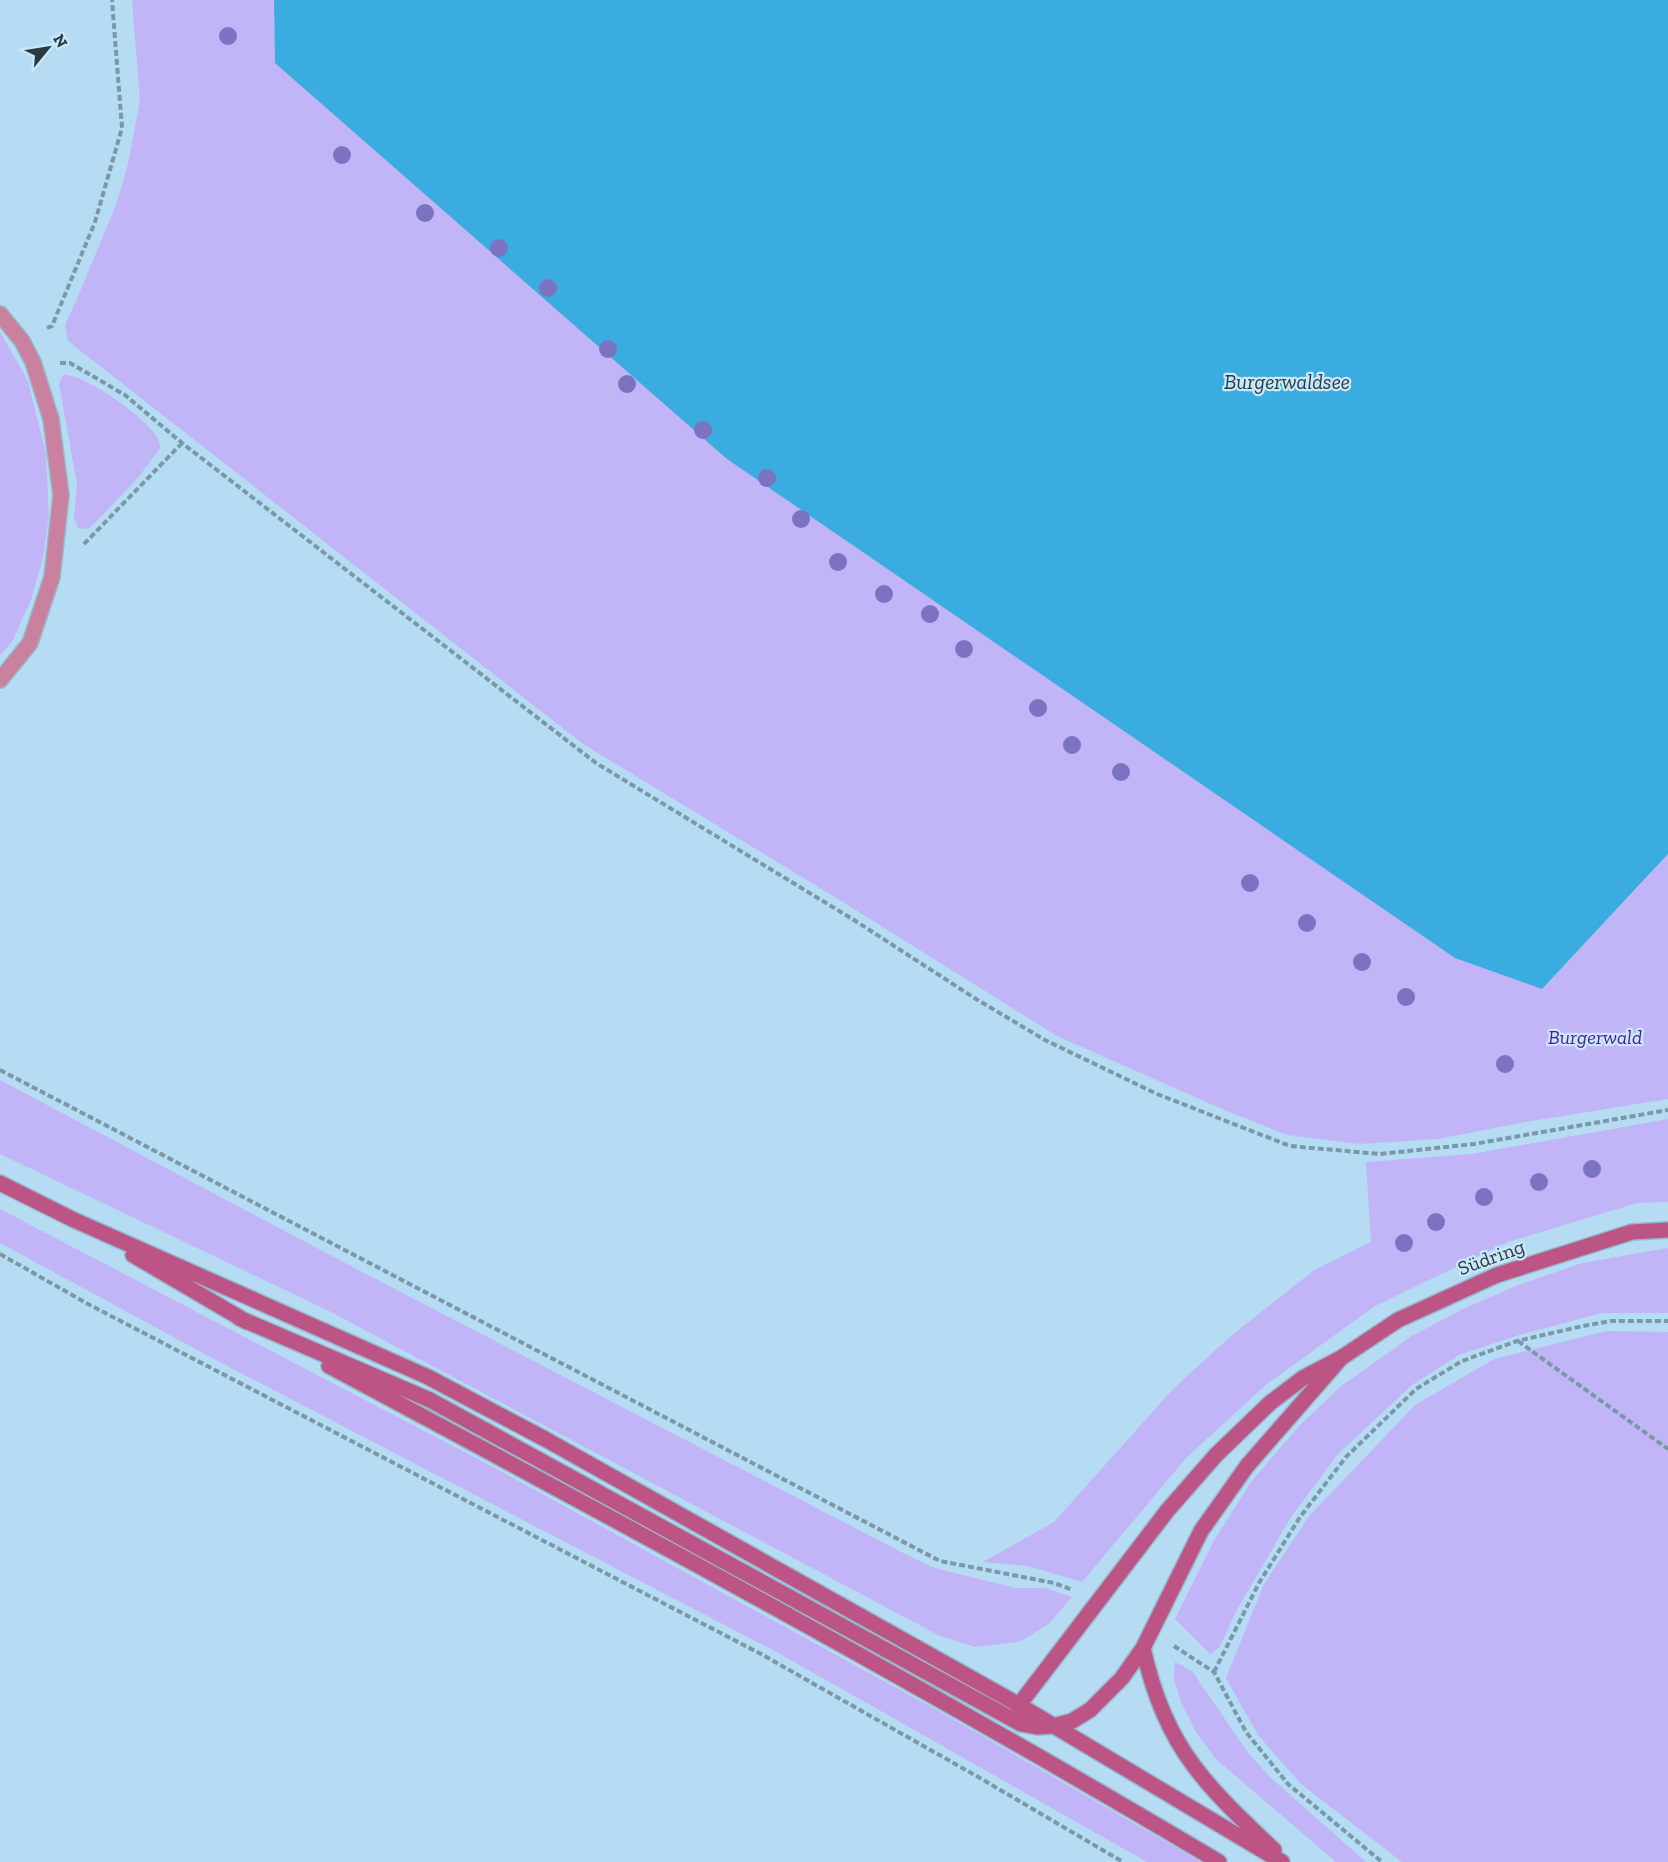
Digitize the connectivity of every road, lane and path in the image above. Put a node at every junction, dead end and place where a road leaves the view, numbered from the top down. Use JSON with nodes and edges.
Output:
{"nodes":[{"id":1,"x":112,"y":0,"type":"edge"},
{"id":2,"x":0,"y":314,"type":"edge"},
{"id":3,"x":22,"y":341,"type":"junction"},
{"id":4,"x":33,"y":362,"type":"junction"},
{"id":5,"x":182,"y":443,"type":"junction"},
{"id":6,"x":52,"y":577,"type":"junction"},
{"id":7,"x":0,"y":680,"type":"edge"},
{"id":8,"x":0,"y":1071,"type":"edge"},
{"id":9,"x":1668,"y":1110,"type":"edge"},
{"id":10,"x":0,"y":1183,"type":"edge"},
{"id":11,"x":74,"y":1220,"type":"junction"},
{"id":12,"x":1668,"y":1230,"type":"edge"},
{"id":13,"x":0,"y":1254,"type":"edge"},
{"id":14,"x":239,"y":1318,"type":"junction"},
{"id":15,"x":1668,"y":1321,"type":"edge"},
{"id":16,"x":1517,"y":1341,"type":"junction"},
{"id":17,"x":1341,"y":1358,"type":"junction"},
{"id":18,"x":1668,"y":1449,"type":"edge"},
{"id":19,"x":1095,"y":1604,"type":"junction"},
{"id":20,"x":1146,"y":1641,"type":"junction"},
{"id":21,"x":1214,"y":1672,"type":"junction"},
{"id":22,"x":1020,"y":1705,"type":"junction"},
{"id":23,"x":1021,"y":1724,"type":"junction"},
{"id":24,"x":1053,"y":1726,"type":"junction"},
{"id":25,"x":1050,"y":1762,"type":"junction"},
{"id":26,"x":1123,"y":1862,"type":"edge"},
{"id":27,"x":1219,"y":1862,"type":"edge"},
{"id":28,"x":1282,"y":1862,"type":"edge"},
{"id":29,"x":1287,"y":1862,"type":"edge"},
{"id":30,"x":1382,"y":1862,"type":"edge"}],
"edges":[{"from":1,"to":3,"type":"path"},
{"from":2,"to":3,"type":"lane"},
{"from":3,"to":4,"type":"lane"},
{"from":4,"to":5,"type":"path"},
{"from":4,"to":6,"type":"lane"},
{"from":5,"to":6,"type":"path"},
{"from":5,"to":9,"type":"path"},
{"from":6,"to":7,"type":"lane"},
{"from":8,"to":19,"type":"path"},
{"from":10,"to":11,"type":"main road"},
{"from":11,"to":14,"type":"main road"},
{"from":11,"to":22,"type":"main road"},
{"from":12,"to":17,"type":"main road","name":"Südring"},
{"from":13,"to":26,"type":"path"},
{"from":14,"to":23,"type":"main road"},
{"from":14,"to":25,"type":"main road"},
{"from":15,"to":16,"type":"path"},
{"from":16,"to":18,"type":"path"},
{"from":16,"to":21,"type":"path"},
{"from":17,"to":19,"type":"main road"},
{"from":17,"to":20,"type":"main road"},
{"from":19,"to":22,"type":"main road"},
{"from":20,"to":21,"type":"path"},
{"from":20,"to":24,"type":"main road"},
{"from":20,"to":29,"type":"main road"},
{"from":21,"to":30,"type":"path"},
{"from":22,"to":23,"type":"main road"},
{"from":22,"to":24,"type":"main road"},
{"from":23,"to":24,"type":"main road"},
{"from":23,"to":25,"type":"main road"},
{"from":24,"to":28,"type":"main road"},
{"from":25,"to":27,"type":"main road"}]}
